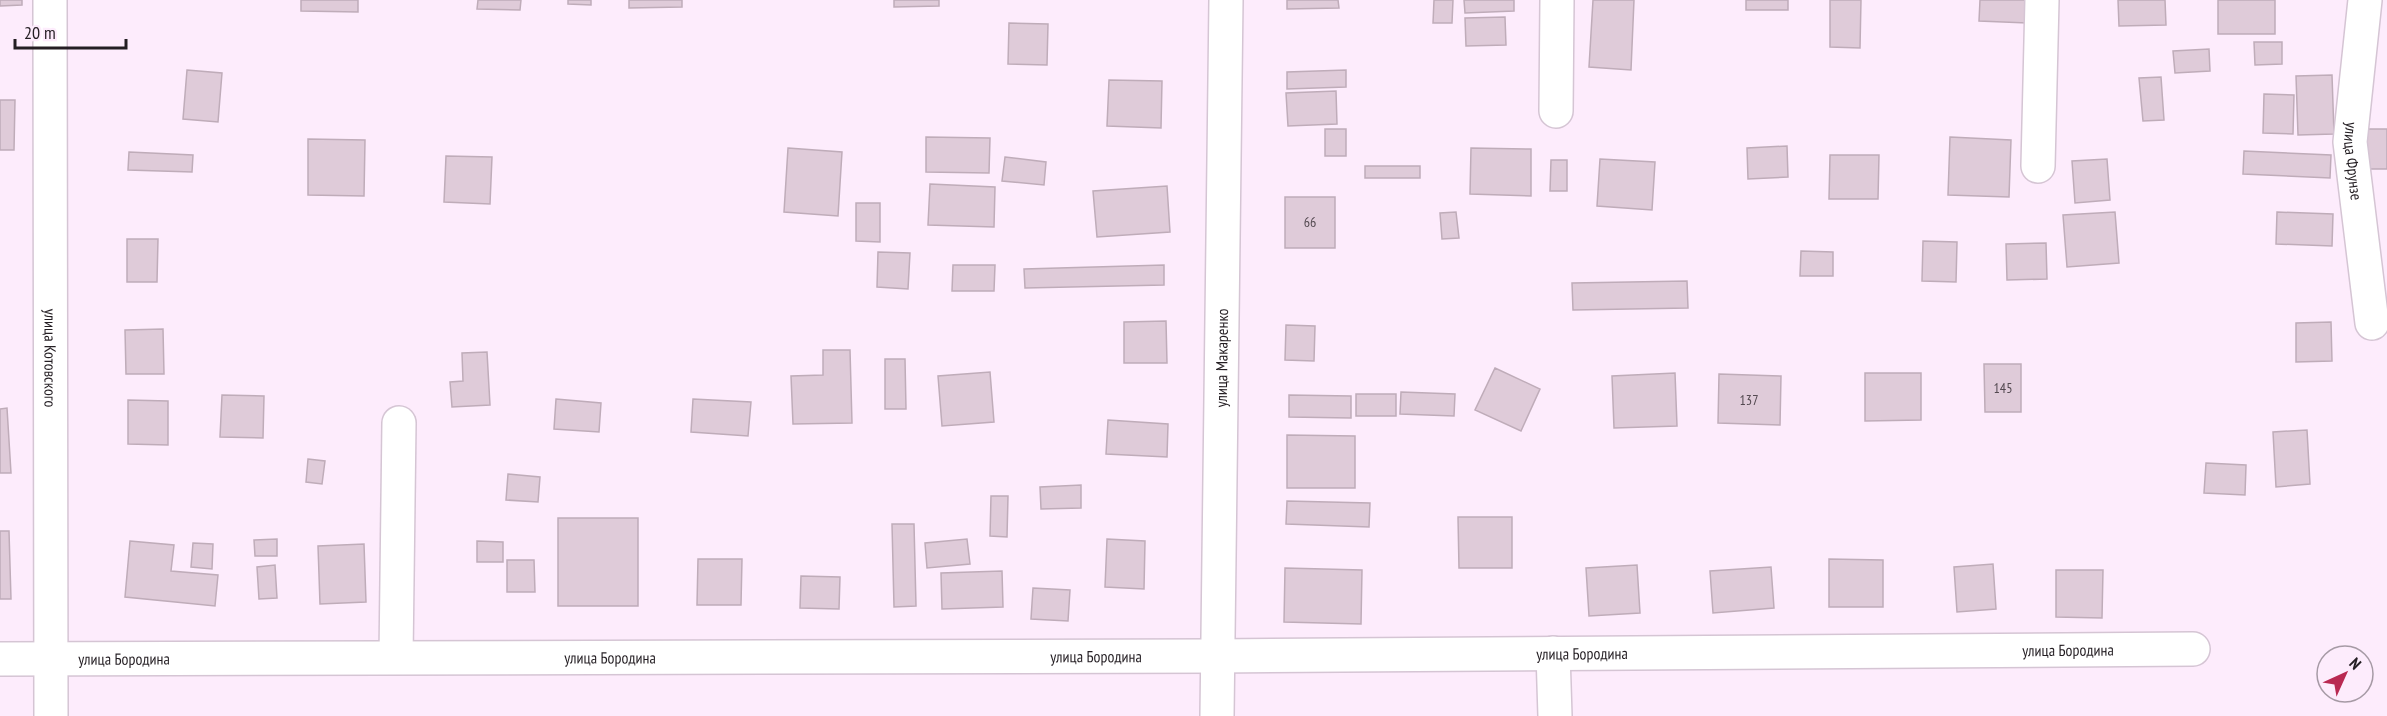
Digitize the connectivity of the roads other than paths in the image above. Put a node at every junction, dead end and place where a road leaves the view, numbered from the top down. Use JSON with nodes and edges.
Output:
{"nodes":[{"id":1,"x":50,"y":0,"type":"edge"},
{"id":2,"x":1226,"y":0,"type":"edge"},
{"id":3,"x":1557,"y":0,"type":"edge"},
{"id":4,"x":2042,"y":0,"type":"edge"},
{"id":5,"x":2365,"y":0,"type":"edge"},
{"id":6,"x":1556,"y":111,"type":"dead end"},
{"id":7,"x":2038,"y":166,"type":"dead end"},
{"id":8,"x":2372,"y":323,"type":"dead end"},
{"id":9,"x":399,"y":423,"type":"dead end"},
{"id":10,"x":2193,"y":649,"type":"dead end"},
{"id":11,"x":1554,"y":653,"type":"junction"},
{"id":12,"x":1216,"y":656,"type":"junction"},
{"id":13,"x":396,"y":657,"type":"junction"},
{"id":14,"x":0,"y":658,"type":"edge"},
{"id":15,"x":51,"y":659,"type":"junction"},
{"id":16,"x":51,"y":716,"type":"edge"},
{"id":17,"x":1217,"y":716,"type":"edge"},
{"id":18,"x":1555,"y":716,"type":"edge"}],
"edges":[{"from":1,"to":15,"type":"street","name":"улица Котовского"},
{"from":2,"to":12,"type":"street","name":"улица Макаренко"},
{"from":3,"to":6,"type":"street"},
{"from":4,"to":7,"type":"street"},
{"from":5,"to":8,"type":"street","name":"улица Фрунзе"},
{"from":9,"to":13,"type":"street"},
{"from":10,"to":11,"type":"street","name":"улица Бородина"},
{"from":11,"to":12,"type":"street","name":"улица Бородина"},
{"from":11,"to":18,"type":"street"},
{"from":12,"to":13,"type":"street","name":"улица Бородина"},
{"from":12,"to":17,"type":"street","name":"улица Макаренко"},
{"from":13,"to":15,"type":"street","name":"улица Бородина"},
{"from":14,"to":15,"type":"street","name":"улица Бородина"},
{"from":15,"to":16,"type":"street","name":"улица Котовского"}]}
